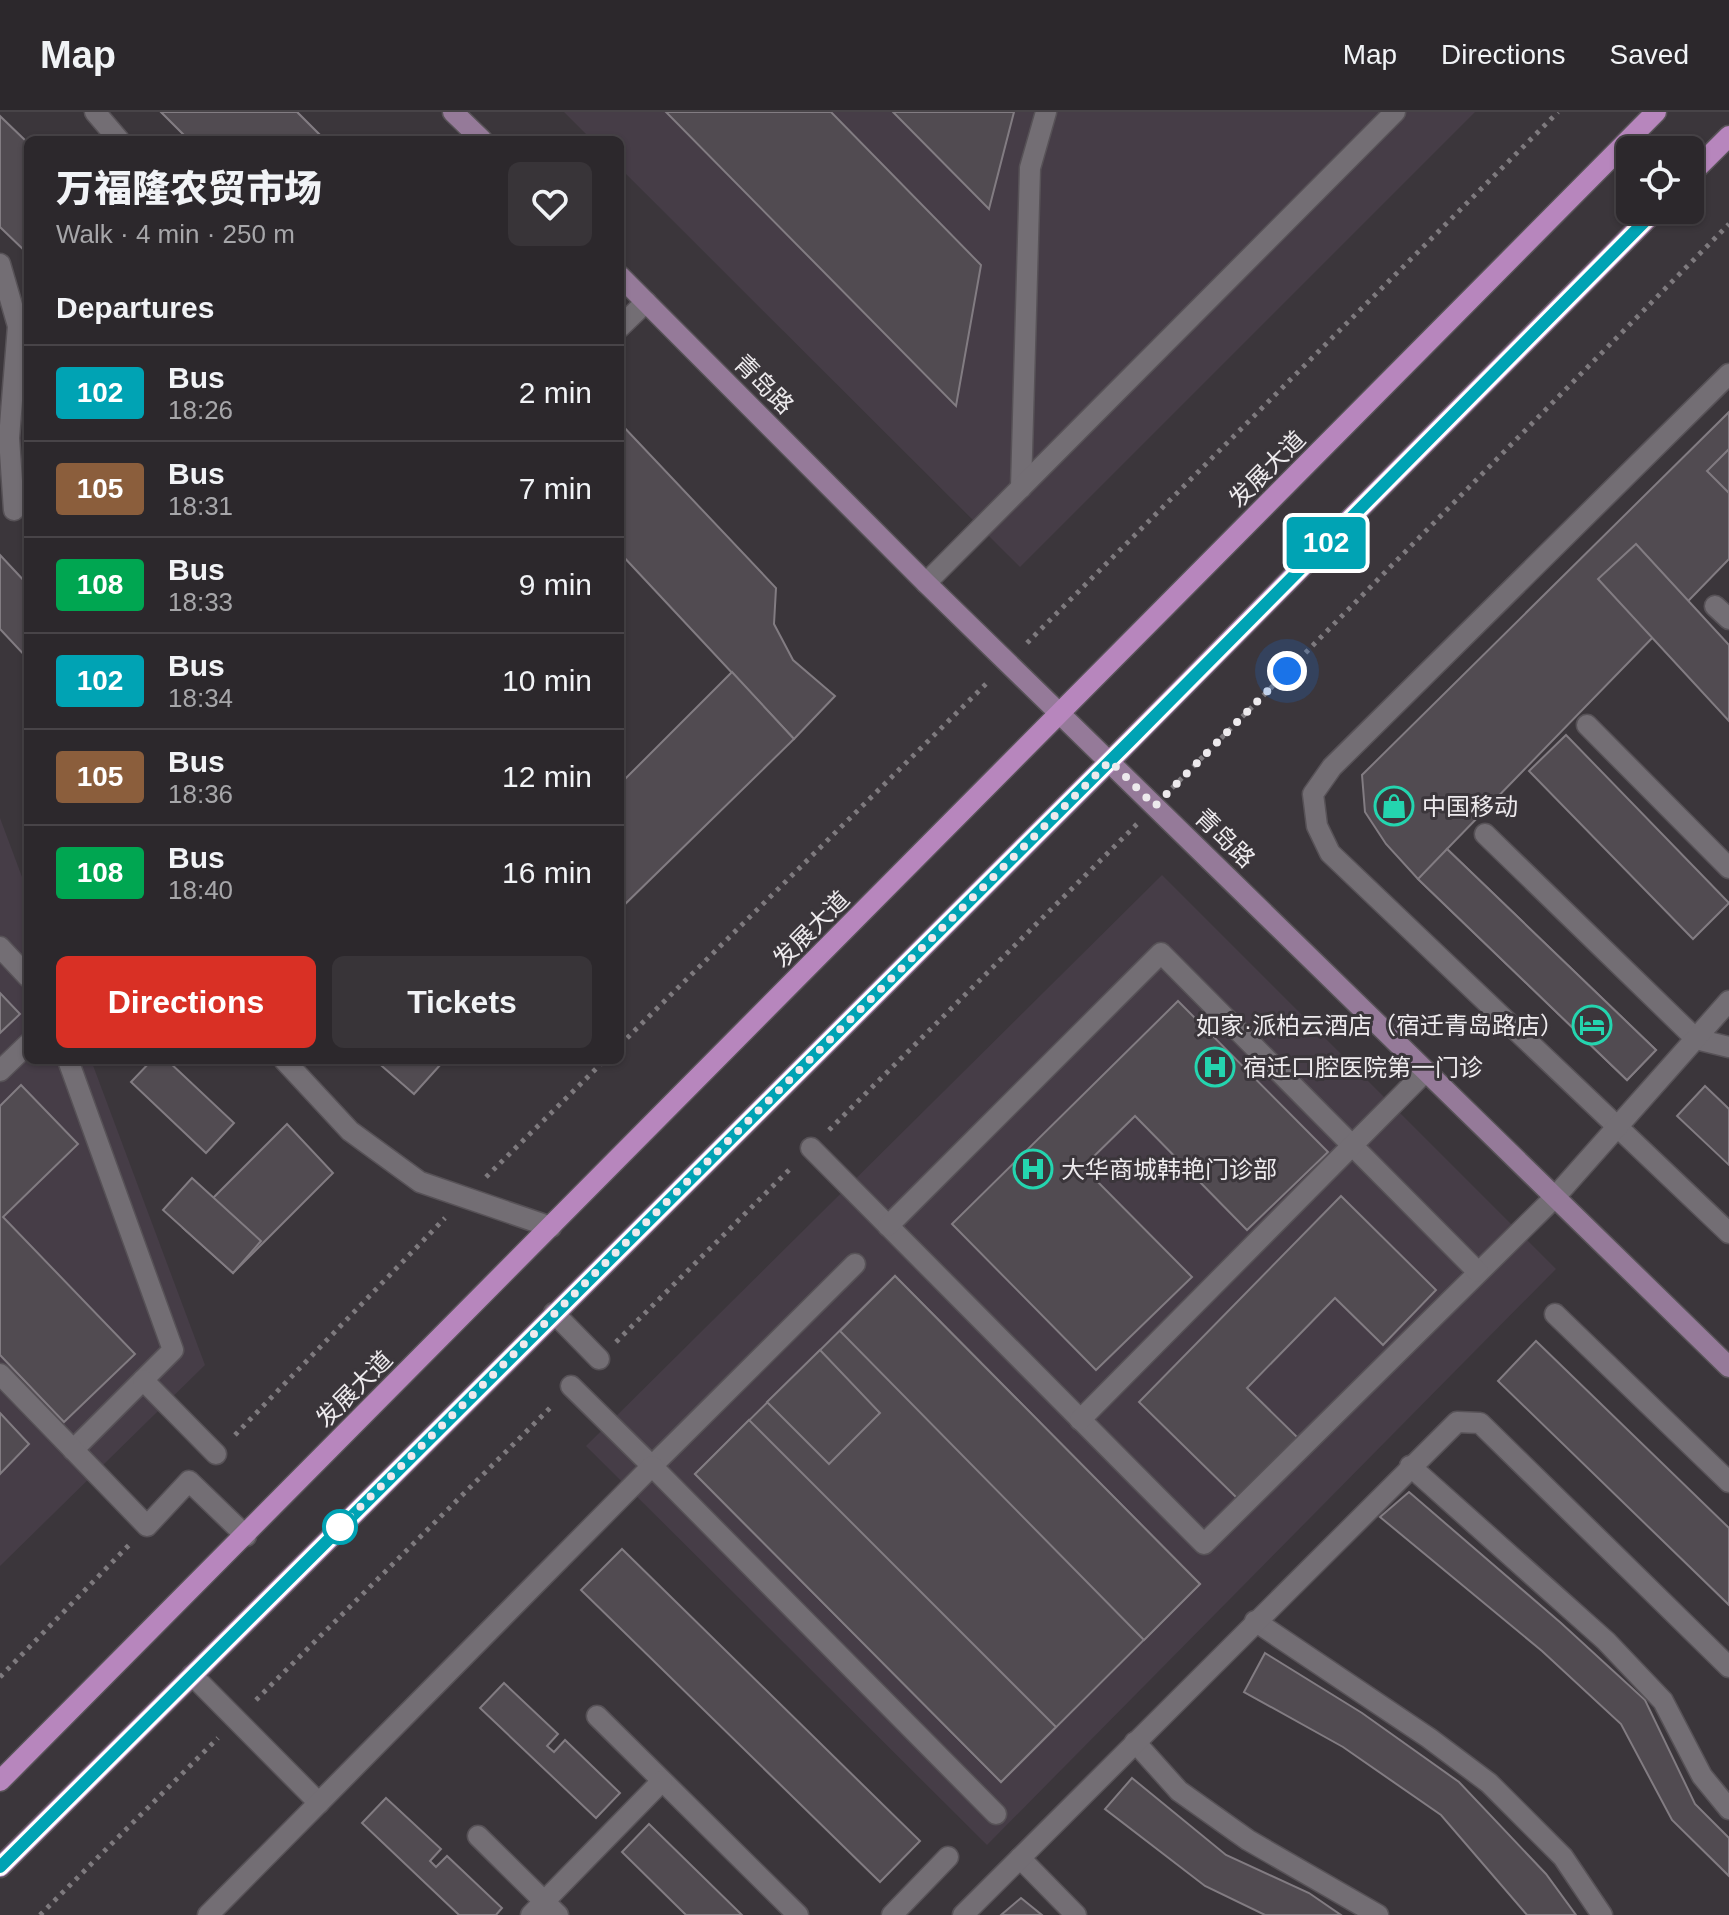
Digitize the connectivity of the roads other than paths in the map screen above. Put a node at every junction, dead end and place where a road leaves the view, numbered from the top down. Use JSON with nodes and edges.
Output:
{"nodes":[{"id":1,"x":95,"y":112,"type":"edge"},
{"id":2,"x":453,"y":112,"type":"edge"},
{"id":3,"x":1046,"y":112,"type":"edge"},
{"id":4,"x":1395,"y":112,"type":"edge"},
{"id":5,"x":1656,"y":112,"type":"edge"},
{"id":6,"x":116,"y":136,"type":"edge"},
{"id":7,"x":478,"y":136,"type":"edge"},
{"id":8,"x":1729,"y":136,"type":"edge"},
{"id":9,"x":1704,"y":161,"type":"edge"},
{"id":10,"x":1642,"y":224,"type":"edge"},
{"id":11,"x":0,"y":264,"type":"edge"},
{"id":12,"x":624,"y":280,"type":"edge"},
{"id":13,"x":646,"y":302,"type":"junction"},
{"id":14,"x":624,"y":323,"type":"edge"},
{"id":15,"x":1729,"y":374,"type":"edge"},
{"id":16,"x":1021,"y":488,"type":"junction"},
{"id":17,"x":14,"y":511,"type":"edge"},
{"id":18,"x":926,"y":583,"type":"junction"},
{"id":19,"x":1062,"y":714,"type":"junction"},
{"id":20,"x":1587,"y":725,"type":"dead end"},
{"id":21,"x":1110,"y":761,"type":"junction"},
{"id":22,"x":1485,"y":834,"type":"dead end"},
{"id":23,"x":1729,"y":868,"type":"edge"},
{"id":24,"x":0,"y":947,"type":"edge"},
{"id":25,"x":24,"y":973,"type":"edge"},
{"id":26,"x":1729,"y":1001,"type":"edge"},
{"id":27,"x":1696,"y":1039,"type":"junction"},
{"id":28,"x":1729,"y":1047,"type":"edge"},
{"id":29,"x":24,"y":1048,"type":"edge"},
{"id":30,"x":69,"y":1064,"type":"edge"},
{"id":31,"x":288,"y":1064,"type":"edge"},
{"id":32,"x":0,"y":1071,"type":"edge"},
{"id":33,"x":1426,"y":1071,"type":"junction"},
{"id":34,"x":1617,"y":1127,"type":"junction"},
{"id":35,"x":1352,"y":1145,"type":"junction"},
{"id":36,"x":811,"y":1148,"type":"road end"},
{"id":37,"x":1555,"y":1197,"type":"junction"},
{"id":38,"x":888,"y":1226,"type":"junction"},
{"id":39,"x":551,"y":1227,"type":"junction"},
{"id":40,"x":1729,"y":1233,"type":"edge"},
{"id":41,"x":855,"y":1264,"type":"dead end"},
{"id":42,"x":1478,"y":1272,"type":"junction"},
{"id":43,"x":554,"y":1313,"type":"junction"},
{"id":44,"x":1555,"y":1314,"type":"dead end"},
{"id":45,"x":599,"y":1359,"type":"road end"},
{"id":46,"x":1729,"y":1367,"type":"edge"},
{"id":47,"x":0,"y":1374,"type":"edge"},
{"id":48,"x":143,"y":1380,"type":"junction"},
{"id":49,"x":571,"y":1386,"type":"road end"},
{"id":50,"x":1080,"y":1420,"type":"junction"},
{"id":51,"x":73,"y":1450,"type":"junction"},
{"id":52,"x":216,"y":1454,"type":"road end"},
{"id":53,"x":652,"y":1466,"type":"junction"},
{"id":54,"x":1410,"y":1466,"type":"junction"},
{"id":55,"x":1729,"y":1482,"type":"edge"},
{"id":56,"x":246,"y":1536,"type":"junction"},
{"id":57,"x":1255,"y":1621,"type":"junction"},
{"id":58,"x":1729,"y":1667,"type":"edge"},
{"id":59,"x":192,"y":1675,"type":"junction"},
{"id":60,"x":597,"y":1716,"type":"dead end"},
{"id":61,"x":1135,"y":1742,"type":"junction"},
{"id":62,"x":0,"y":1781,"type":"edge"},
{"id":63,"x":662,"y":1781,"type":"junction"},
{"id":64,"x":319,"y":1803,"type":"junction"},
{"id":65,"x":1729,"y":1809,"type":"edge"},
{"id":66,"x":996,"y":1814,"type":"dead end"},
{"id":67,"x":478,"y":1836,"type":"dead end"},
{"id":68,"x":948,"y":1857,"type":"dead end"},
{"id":69,"x":1020,"y":1858,"type":"junction"},
{"id":70,"x":0,"y":1867,"type":"edge"},
{"id":71,"x":544,"y":1910,"type":"edge"},
{"id":72,"x":208,"y":1915,"type":"edge"},
{"id":73,"x":798,"y":1915,"type":"edge"},
{"id":74,"x":892,"y":1915,"type":"edge"},
{"id":75,"x":963,"y":1915,"type":"edge"},
{"id":76,"x":1076,"y":1915,"type":"edge"},
{"id":77,"x":1378,"y":1915,"type":"edge"},
{"id":78,"x":1602,"y":1915,"type":"edge"}],
"edges":[{"from":1,"to":6,"type":"lane"},
{"from":2,"to":7,"type":"street"},
{"from":3,"to":16,"type":"lane"},
{"from":4,"to":16,"type":"lane"},
{"from":5,"to":19,"type":"main road","name":"发展大道"},
{"from":8,"to":9,"type":"main road"},
{"from":10,"to":21,"type":"main road"},
{"from":11,"to":17,"type":"lane"},
{"from":12,"to":13,"type":"street","name":"青岛路"},
{"from":13,"to":14,"type":"lane"},
{"from":13,"to":18,"type":"street","name":"青岛路"},
{"from":15,"to":34,"type":"lane"},
{"from":16,"to":18,"type":"lane"},
{"from":18,"to":19,"type":"street","name":"青岛路"},
{"from":19,"to":21,"type":"street","name":"青岛路"},
{"from":19,"to":39,"type":"main road","name":"发展大道"},
{"from":20,"to":23,"type":"lane"},
{"from":21,"to":33,"type":"street","name":"青岛路"},
{"from":21,"to":43,"type":"main road"},
{"from":22,"to":27,"type":"lane"},
{"from":24,"to":25,"type":"lane"},
{"from":26,"to":27,"type":"lane"},
{"from":27,"to":28,"type":"lane"},
{"from":27,"to":34,"type":"lane"},
{"from":29,"to":32,"type":"lane"},
{"from":30,"to":48,"type":"lane"},
{"from":31,"to":39,"type":"lane"},
{"from":33,"to":35,"type":"lane"},
{"from":33,"to":37,"type":"street","name":"青岛路"},
{"from":34,"to":37,"type":"lane"},
{"from":34,"to":40,"type":"lane"},
{"from":35,"to":38,"type":"lane"},
{"from":35,"to":42,"type":"lane"},
{"from":35,"to":50,"type":"lane"},
{"from":36,"to":38,"type":"lane"},
{"from":37,"to":42,"type":"lane"},
{"from":37,"to":46,"type":"street","name":"青岛路"},
{"from":38,"to":50,"type":"lane"},
{"from":39,"to":56,"type":"main road","name":"发展大道"},
{"from":41,"to":53,"type":"lane"},
{"from":42,"to":50,"type":"lane"},
{"from":43,"to":45,"type":"lane"},
{"from":43,"to":59,"type":"main road"},
{"from":44,"to":55,"type":"lane"},
{"from":47,"to":51,"type":"lane"},
{"from":48,"to":51,"type":"lane"},
{"from":48,"to":52,"type":"lane"},
{"from":49,"to":53,"type":"lane"},
{"from":51,"to":56,"type":"lane"},
{"from":53,"to":64,"type":"lane"},
{"from":53,"to":66,"type":"lane"},
{"from":54,"to":57,"type":"lane"},
{"from":54,"to":58,"type":"lane"},
{"from":54,"to":65,"type":"lane"},
{"from":56,"to":62,"type":"main road","name":"发展大道"},
{"from":57,"to":61,"type":"lane"},
{"from":57,"to":78,"type":"lane"},
{"from":59,"to":64,"type":"lane"},
{"from":59,"to":70,"type":"main road"},
{"from":60,"to":63,"type":"lane"},
{"from":61,"to":69,"type":"lane"},
{"from":61,"to":77,"type":"lane"},
{"from":63,"to":71,"type":"lane"},
{"from":63,"to":73,"type":"lane"},
{"from":64,"to":72,"type":"lane"},
{"from":67,"to":71,"type":"lane"},
{"from":68,"to":74,"type":"lane"},
{"from":69,"to":75,"type":"lane"},
{"from":69,"to":76,"type":"lane"}]}
